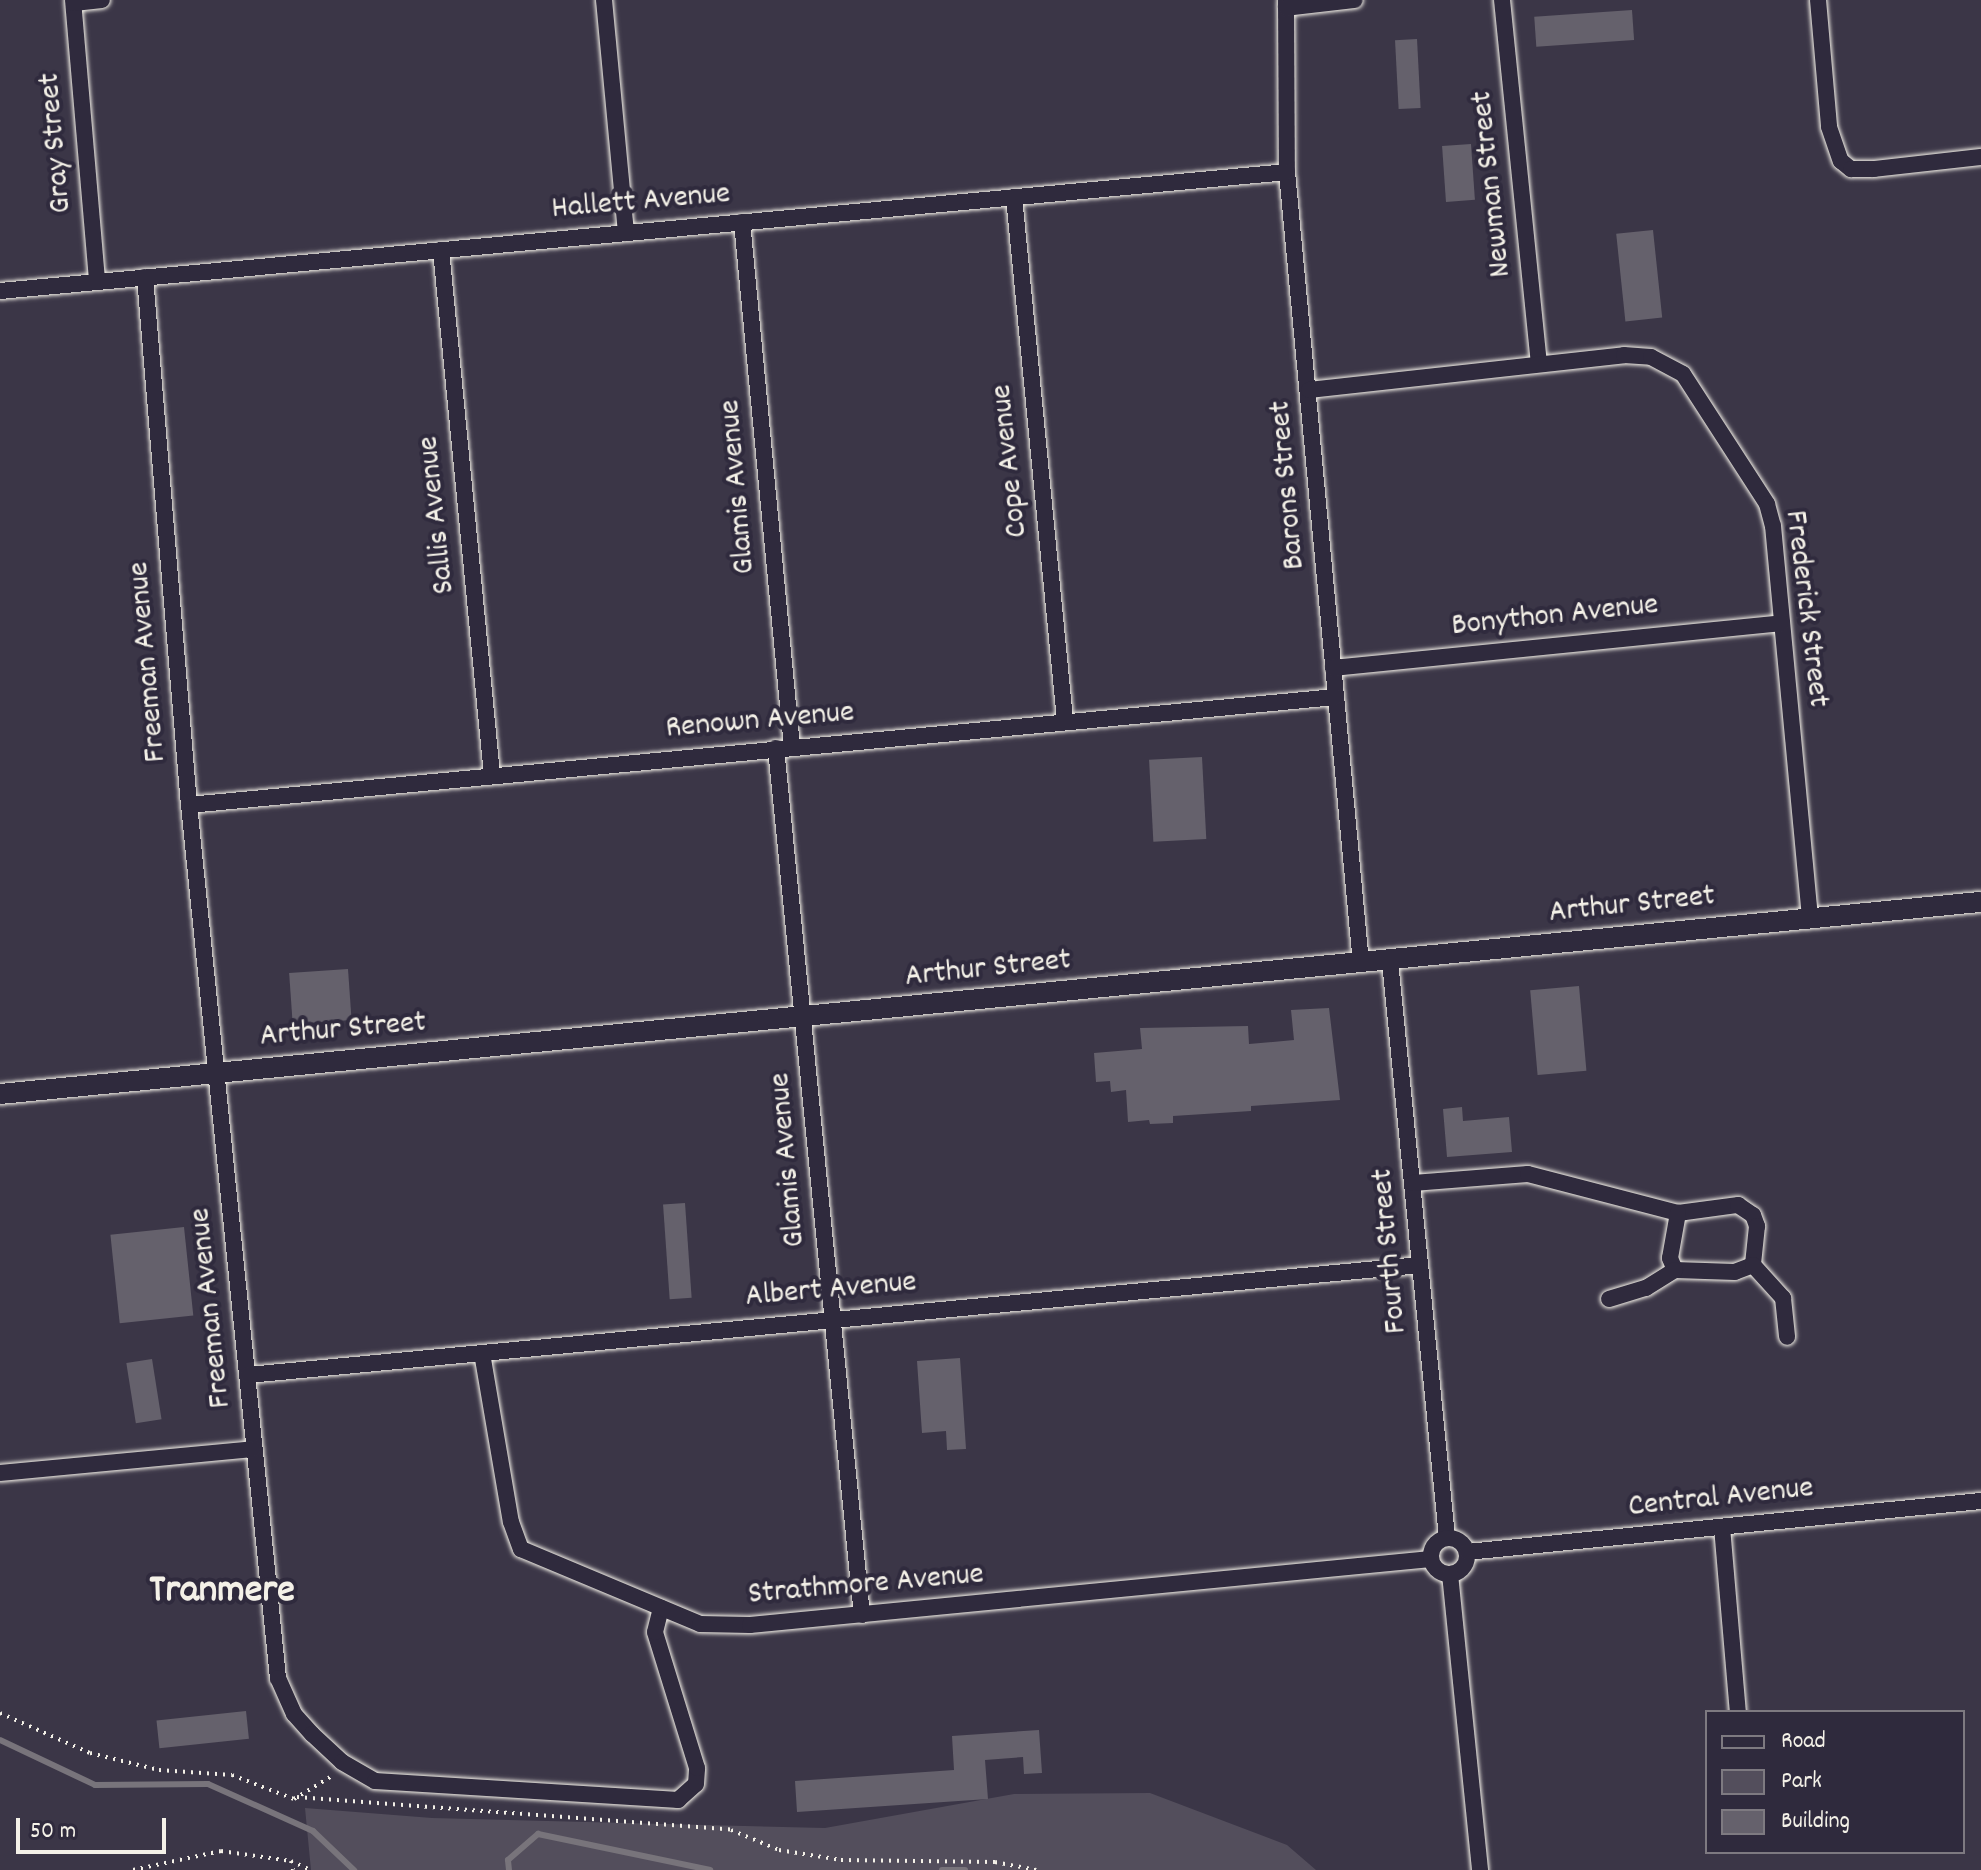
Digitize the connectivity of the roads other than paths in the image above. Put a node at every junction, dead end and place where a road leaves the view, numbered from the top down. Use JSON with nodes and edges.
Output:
{"nodes":[{"id":1,"x":102,"y":0,"type":"edge"},
{"id":2,"x":604,"y":0,"type":"edge"},
{"id":3,"x":1355,"y":0,"type":"edge"},
{"id":4,"x":1502,"y":0,"type":"edge"},
{"id":5,"x":1818,"y":0,"type":"edge"},
{"id":6,"x":74,"y":1,"type":"edge"},
{"id":7,"x":1286,"y":4,"type":"edge"},
{"id":8,"x":1981,"y":157,"type":"edge"},
{"id":9,"x":1287,"y":172,"type":"junction"},
{"id":10,"x":1014,"y":197,"type":"junction"},
{"id":11,"x":742,"y":222,"type":"junction"},
{"id":12,"x":626,"y":233,"type":"junction"},
{"id":13,"x":441,"y":250,"type":"junction"},
{"id":14,"x":145,"y":277,"type":"junction"},
{"id":15,"x":97,"y":282,"type":"junction"},
{"id":16,"x":0,"y":291,"type":"edge"},
{"id":17,"x":1539,"y":363,"type":"junction"},
{"id":18,"x":1309,"y":390,"type":"junction"},
{"id":19,"x":1782,"y":623,"type":"junction"},
{"id":20,"x":1333,"y":668,"type":"junction"},
{"id":21,"x":1336,"y":697,"type":"junction"},
{"id":22,"x":1065,"y":720,"type":"junction"},
{"id":23,"x":784,"y":747,"type":"junction"},
{"id":24,"x":492,"y":775,"type":"junction"},
{"id":25,"x":189,"y":805,"type":"junction"},
{"id":26,"x":1981,"y":902,"type":"edge"},
{"id":27,"x":1810,"y":918,"type":"junction"},
{"id":28,"x":1390,"y":961,"type":"junction"},
{"id":29,"x":1361,"y":964,"type":"junction"},
{"id":30,"x":805,"y":1018,"type":"junction"},
{"id":31,"x":216,"y":1073,"type":"junction"},
{"id":32,"x":0,"y":1094,"type":"edge"},
{"id":33,"x":1413,"y":1183,"type":"junction"},
{"id":34,"x":1678,"y":1213,"type":"junction"},
{"id":35,"x":1420,"y":1265,"type":"junction"},
{"id":36,"x":1753,"y":1265,"type":"junction"},
{"id":37,"x":1675,"y":1270,"type":"junction"},
{"id":38,"x":1609,"y":1299,"type":"dead end"},
{"id":39,"x":831,"y":1319,"type":"junction"},
{"id":40,"x":1787,"y":1337,"type":"dead end"},
{"id":41,"x":482,"y":1353,"type":"junction"},
{"id":42,"x":248,"y":1375,"type":"junction"},
{"id":43,"x":253,"y":1449,"type":"junction"},
{"id":44,"x":0,"y":1473,"type":"edge"},
{"id":45,"x":1981,"y":1501,"type":"edge"},
{"id":46,"x":1722,"y":1527,"type":"junction"},
{"id":47,"x":1447,"y":1537,"type":"junction"},
{"id":48,"x":1467,"y":1552,"type":"junction"},
{"id":49,"x":1431,"y":1559,"type":"junction"},
{"id":50,"x":1450,"y":1574,"type":"junction"},
{"id":51,"x":661,"y":1608,"type":"junction"},
{"id":52,"x":862,"y":1615,"type":"junction"},
{"id":53,"x":1738,"y":1710,"type":"edge"},
{"id":54,"x":1480,"y":1870,"type":"edge"}],
"edges":[{"from":1,"to":6,"type":"street"},
{"from":2,"to":12,"type":"street"},
{"from":3,"to":7,"type":"street"},
{"from":4,"to":17,"type":"street","name":"Newman Street"},
{"from":5,"to":8,"type":"street"},
{"from":6,"to":15,"type":"street","name":"Gray Street"},
{"from":7,"to":9,"type":"street","name":"Barons Street"},
{"from":9,"to":10,"type":"street","name":"Hallett Avenue"},
{"from":9,"to":18,"type":"street","name":"Barons Street"},
{"from":10,"to":11,"type":"street","name":"Hallett Avenue"},
{"from":10,"to":22,"type":"street","name":"Cope Avenue"},
{"from":11,"to":12,"type":"street","name":"Hallett Avenue"},
{"from":11,"to":23,"type":"street","name":"Glamis Avenue"},
{"from":12,"to":13,"type":"street","name":"Hallett Avenue"},
{"from":13,"to":14,"type":"street","name":"Hallett Avenue"},
{"from":13,"to":24,"type":"street","name":"Sallis Avenue"},
{"from":14,"to":15,"type":"street","name":"Hallett Avenue"},
{"from":14,"to":25,"type":"street","name":"Freeman Avenue"},
{"from":15,"to":16,"type":"street","name":"Hallett Avenue"},
{"from":17,"to":18,"type":"street","name":"Frederick Street"},
{"from":17,"to":19,"type":"street","name":"Frederick Street"},
{"from":18,"to":20,"type":"street","name":"Barons Street"},
{"from":19,"to":20,"type":"street","name":"Bonython Avenue"},
{"from":19,"to":27,"type":"street","name":"Frederick Street"},
{"from":20,"to":21,"type":"street","name":"Barons Street"},
{"from":21,"to":22,"type":"street","name":"Renown Avenue"},
{"from":21,"to":29,"type":"street","name":"Barons Street"},
{"from":22,"to":23,"type":"street","name":"Renown Avenue"},
{"from":23,"to":24,"type":"street","name":"Renown Avenue"},
{"from":23,"to":30,"type":"street","name":"Glamis Avenue"},
{"from":24,"to":25,"type":"street","name":"Renown Avenue"},
{"from":25,"to":31,"type":"street","name":"Freeman Avenue"},
{"from":26,"to":27,"type":"street","name":"Arthur Street"},
{"from":27,"to":28,"type":"street","name":"Arthur Street"},
{"from":28,"to":29,"type":"street","name":"Arthur Street"},
{"from":28,"to":33,"type":"street","name":"Fourth Street"},
{"from":29,"to":30,"type":"street","name":"Arthur Street"},
{"from":30,"to":31,"type":"street","name":"Arthur Street"},
{"from":30,"to":39,"type":"street","name":"Glamis Avenue"},
{"from":31,"to":32,"type":"street","name":"Arthur Street"},
{"from":31,"to":42,"type":"street","name":"Freeman Avenue"},
{"from":33,"to":34,"type":"street"},
{"from":33,"to":35,"type":"street","name":"Fourth Street"},
{"from":34,"to":36,"type":"street"},
{"from":34,"to":37,"type":"street"},
{"from":35,"to":39,"type":"street","name":"Albert Avenue"},
{"from":35,"to":47,"type":"street","name":"Fourth Street"},
{"from":36,"to":37,"type":"street"},
{"from":36,"to":40,"type":"street"},
{"from":37,"to":38,"type":"street"},
{"from":39,"to":41,"type":"street","name":"Albert Avenue"},
{"from":39,"to":52,"type":"street","name":"Glamis Avenue"},
{"from":41,"to":42,"type":"street","name":"Albert Avenue"},
{"from":41,"to":51,"type":"street","name":"Strathmore Avenue"},
{"from":42,"to":43,"type":"street","name":"Freeman Avenue"},
{"from":43,"to":44,"type":"street"},
{"from":43,"to":51,"type":"street","name":"Freeman Avenue"},
{"from":45,"to":46,"type":"street","name":"Central Avenue"},
{"from":46,"to":48,"type":"street","name":"Central Avenue"},
{"from":46,"to":53,"type":"street"},
{"from":47,"to":48,"type":"street"},
{"from":47,"to":49,"type":"street"},
{"from":48,"to":50,"type":"street"},
{"from":49,"to":50,"type":"street"},
{"from":49,"to":52,"type":"street","name":"Strathmore Avenue"},
{"from":50,"to":54,"type":"street"},
{"from":51,"to":52,"type":"street","name":"Strathmore Avenue"}]}
